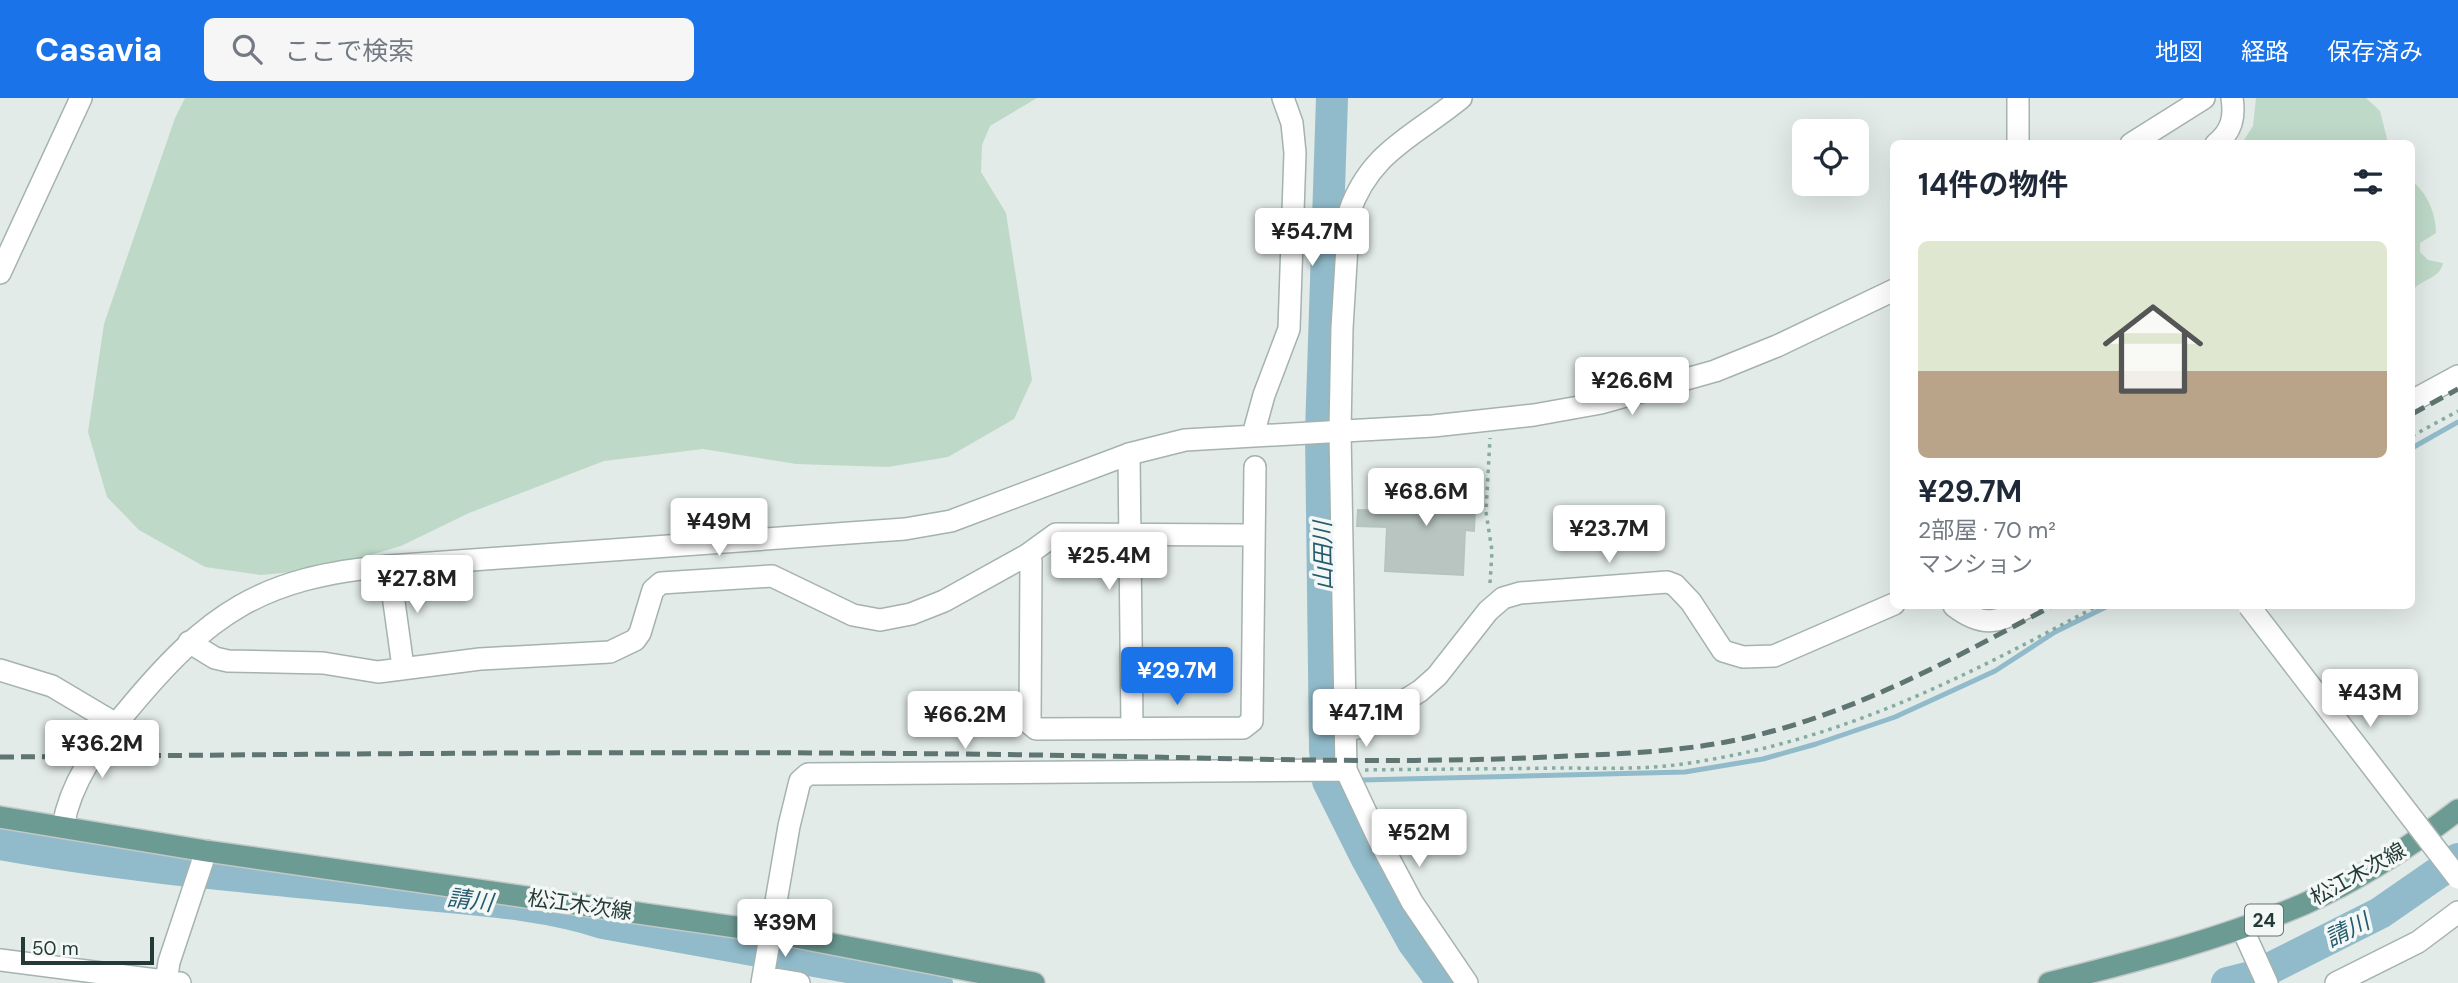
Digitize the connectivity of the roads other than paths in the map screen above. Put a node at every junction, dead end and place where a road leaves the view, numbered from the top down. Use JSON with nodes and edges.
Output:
{"nodes":[{"id":1,"x":81,"y":98,"type":"edge"},
{"id":2,"x":1283,"y":98,"type":"edge"},
{"id":3,"x":1461,"y":98,"type":"edge"},
{"id":4,"x":2018,"y":98,"type":"edge"},
{"id":5,"x":2204,"y":98,"type":"edge"},
{"id":6,"x":2232,"y":98,"type":"edge"},
{"id":7,"x":2018,"y":140,"type":"edge"},
{"id":8,"x":2137,"y":140,"type":"edge"},
{"id":9,"x":2220,"y":140,"type":"edge"},
{"id":10,"x":0,"y":273,"type":"edge"},
{"id":11,"x":1890,"y":292,"type":"edge"},
{"id":12,"x":2458,"y":376,"type":"edge"},
{"id":13,"x":2415,"y":399,"type":"edge"},
{"id":14,"x":1328,"y":431,"type":"junction"},
{"id":15,"x":1253,"y":435,"type":"junction"},
{"id":16,"x":1129,"y":454,"type":"junction"},
{"id":17,"x":1255,"y":467,"type":"dead end"},
{"id":18,"x":1130,"y":535,"type":"junction"},
{"id":19,"x":1253,"y":535,"type":"junction"},
{"id":20,"x":1027,"y":555,"type":"junction"},
{"id":21,"x":389,"y":566,"type":"junction"},
{"id":22,"x":1890,"y":606,"type":"edge"},
{"id":23,"x":1959,"y":609,"type":"edge"},
{"id":24,"x":2023,"y":609,"type":"edge"},
{"id":25,"x":2251,"y":609,"type":"edge"},
{"id":26,"x":189,"y":642,"type":"junction"},
{"id":27,"x":403,"y":667,"type":"junction"},
{"id":28,"x":0,"y":670,"type":"edge"},
{"id":29,"x":116,"y":724,"type":"junction"},
{"id":30,"x":1132,"y":729,"type":"junction"},
{"id":31,"x":1344,"y":730,"type":"junction"},
{"id":32,"x":1332,"y":770,"type":"junction"},
{"id":33,"x":2458,"y":810,"type":"edge"},
{"id":34,"x":0,"y":817,"type":"edge"},
{"id":35,"x":63,"y":826,"type":"junction"},
{"id":36,"x":204,"y":858,"type":"junction"},
{"id":37,"x":2458,"y":878,"type":"edge"},
{"id":38,"x":2458,"y":912,"type":"edge"},
{"id":39,"x":2242,"y":928,"type":"junction"},
{"id":40,"x":770,"y":932,"type":"junction"},
{"id":41,"x":0,"y":960,"type":"edge"},
{"id":42,"x":762,"y":980,"type":"edge"},
{"id":43,"x":171,"y":982,"type":"edge"},
{"id":44,"x":2053,"y":982,"type":"edge"},
{"id":45,"x":799,"y":983,"type":"edge"},
{"id":46,"x":1034,"y":983,"type":"edge"},
{"id":47,"x":1467,"y":983,"type":"edge"},
{"id":48,"x":2267,"y":983,"type":"edge"},
{"id":49,"x":2336,"y":983,"type":"edge"}],
"edges":[{"from":1,"to":10,"type":"street"},
{"from":2,"to":15,"type":"street"},
{"from":3,"to":14,"type":"street"},
{"from":4,"to":7,"type":"street"},
{"from":5,"to":8,"type":"street"},
{"from":6,"to":9,"type":"street"},
{"from":11,"to":14,"type":"street"},
{"from":12,"to":13,"type":"street"},
{"from":14,"to":15,"type":"street"},
{"from":14,"to":31,"type":"street"},
{"from":15,"to":16,"type":"street"},
{"from":16,"to":18,"type":"street"},
{"from":16,"to":21,"type":"street"},
{"from":17,"to":19,"type":"street"},
{"from":18,"to":19,"type":"street"},
{"from":18,"to":20,"type":"street"},
{"from":18,"to":30,"type":"street"},
{"from":19,"to":30,"type":"street"},
{"from":20,"to":27,"type":"street"},
{"from":20,"to":30,"type":"street"},
{"from":21,"to":26,"type":"street"},
{"from":21,"to":27,"type":"street"},
{"from":22,"to":31,"type":"street"},
{"from":23,"to":24,"type":"street"},
{"from":25,"to":37,"type":"street","bridge":true},
{"from":26,"to":27,"type":"street"},
{"from":26,"to":29,"type":"street"},
{"from":28,"to":29,"type":"street"},
{"from":29,"to":35,"type":"street"},
{"from":31,"to":32,"type":"street"},
{"from":32,"to":40,"type":"street"},
{"from":32,"to":47,"type":"street"},
{"from":33,"to":39,"type":"main road","name":"松江木次線","number":"24"},
{"from":34,"to":35,"type":"main road","name":"松江木次線"},
{"from":35,"to":36,"type":"main road","name":"松江木次線"},
{"from":36,"to":40,"type":"main road","name":"松江木次線"},
{"from":36,"to":43,"type":"street"},
{"from":38,"to":49,"type":"street"},
{"from":39,"to":44,"type":"main road","name":"松江木次線","number":"24"},
{"from":39,"to":48,"type":"street"},
{"from":40,"to":42,"type":"street"},
{"from":40,"to":46,"type":"main road","name":"松江木次線"},
{"from":41,"to":43,"type":"street"},
{"from":42,"to":45,"type":"street"}]}
